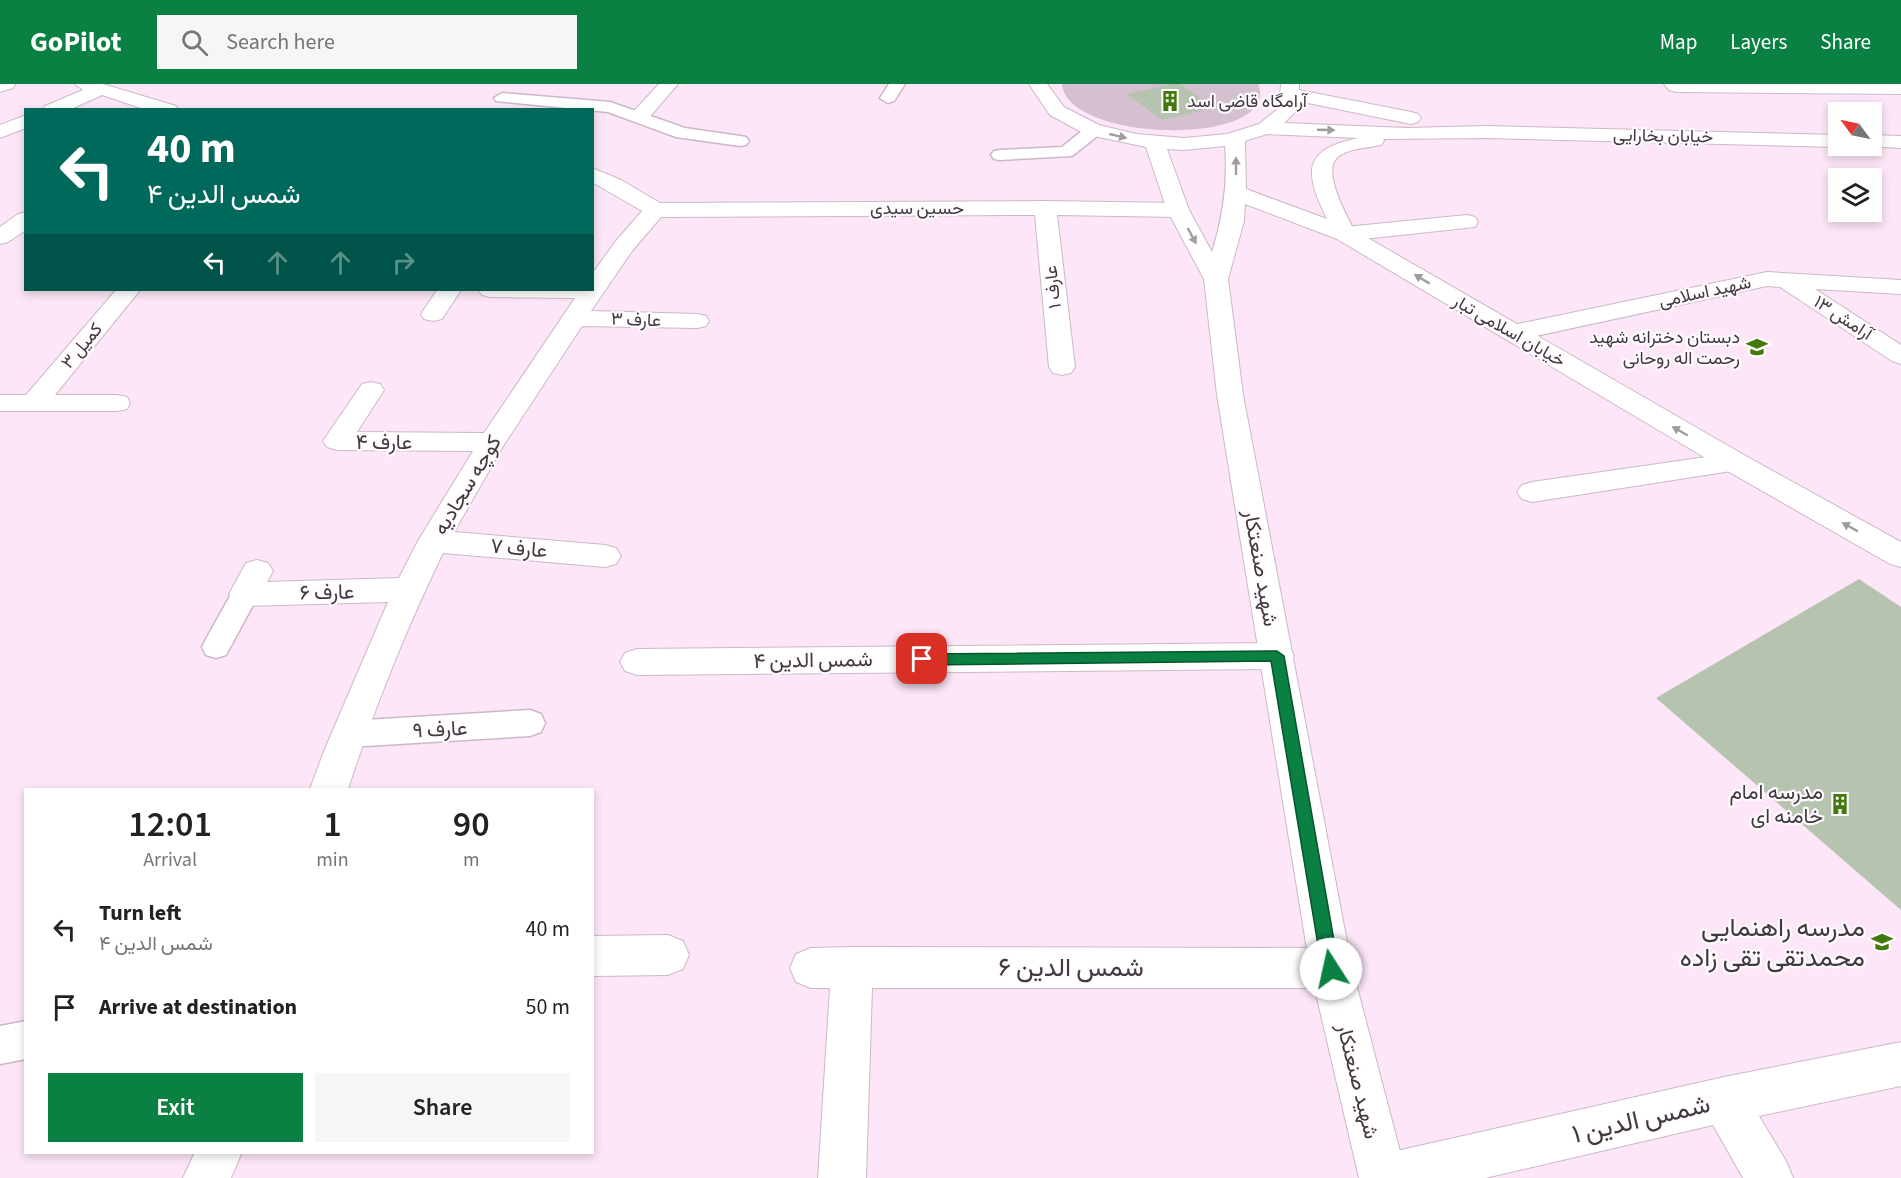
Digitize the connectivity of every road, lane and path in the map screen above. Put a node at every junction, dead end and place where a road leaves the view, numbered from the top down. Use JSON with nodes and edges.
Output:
{"nodes":[{"id":1,"x":6,"y":84,"type":"edge"},
{"id":2,"x":669,"y":84,"type":"edge"},
{"id":3,"x":1038,"y":84,"type":"edge"},
{"id":4,"x":1673,"y":84,"type":"edge"},
{"id":5,"x":0,"y":86,"type":"edge"},
{"id":6,"x":92,"y":86,"type":"edge"},
{"id":7,"x":1901,"y":88,"type":"edge"},
{"id":8,"x":1292,"y":90,"type":"edge"},
{"id":9,"x":502,"y":98,"type":"dead end"},
{"id":10,"x":55,"y":108,"type":"edge"},
{"id":11,"x":164,"y":108,"type":"edge"},
{"id":12,"x":640,"y":117,"type":"junction"},
{"id":13,"x":24,"y":122,"type":"edge"},
{"id":14,"x":1268,"y":128,"type":"junction"},
{"id":15,"x":1094,"y":130,"type":"junction"},
{"id":16,"x":0,"y":132,"type":"edge"},
{"id":17,"x":1487,"y":132,"type":"junction"},
{"id":18,"x":1407,"y":134,"type":"junction"},
{"id":19,"x":1235,"y":139,"type":"junction"},
{"id":20,"x":740,"y":141,"type":"dead end"},
{"id":21,"x":1828,"y":141,"type":"edge"},
{"id":22,"x":1882,"y":141,"type":"edge"},
{"id":23,"x":1901,"y":142,"type":"edge"},
{"id":24,"x":1155,"y":143,"type":"junction"},
{"id":25,"x":1000,"y":155,"type":"dead end"},
{"id":26,"x":594,"y":175,"type":"edge"},
{"id":27,"x":1236,"y":193,"type":"junction"},
{"id":28,"x":1045,"y":208,"type":"junction"},
{"id":29,"x":655,"y":210,"type":"junction"},
{"id":30,"x":1178,"y":210,"type":"junction"},
{"id":31,"x":24,"y":220,"type":"edge"},
{"id":32,"x":1467,"y":222,"type":"dead end"},
{"id":33,"x":1345,"y":234,"type":"junction"},
{"id":34,"x":0,"y":237,"type":"edge"},
{"id":35,"x":1216,"y":279,"type":"junction"},
{"id":36,"x":1785,"y":280,"type":"junction"},
{"id":37,"x":1901,"y":287,"type":"edge"},
{"id":38,"x":594,"y":288,"type":"edge"},
{"id":39,"x":127,"y":291,"type":"edge"},
{"id":40,"x":448,"y":291,"type":"edge"},
{"id":41,"x":592,"y":291,"type":"edge"},
{"id":42,"x":433,"y":314,"type":"dead end"},
{"id":43,"x":575,"y":318,"type":"junction"},
{"id":44,"x":697,"y":321,"type":"dead end"},
{"id":45,"x":1513,"y":333,"type":"junction"},
{"id":46,"x":1901,"y":357,"type":"edge"},
{"id":47,"x":1062,"y":367,"type":"dead end"},
{"id":48,"x":371,"y":390,"type":"dead end"},
{"id":49,"x":34,"y":402,"type":"junction"},
{"id":50,"x":0,"y":403,"type":"edge"},
{"id":51,"x":117,"y":403,"type":"dead end"},
{"id":52,"x":492,"y":442,"type":"junction"},
{"id":53,"x":1734,"y":462,"type":"junction"},
{"id":54,"x":1532,"y":492,"type":"dead end"},
{"id":55,"x":433,"y":541,"type":"junction"},
{"id":56,"x":605,"y":556,"type":"dead end"},
{"id":57,"x":1901,"y":556,"type":"edge"},
{"id":58,"x":251,"y":583,"type":"joint"},
{"id":59,"x":409,"y":590,"type":"junction"},
{"id":60,"x":216,"y":647,"type":"dead end"},
{"id":61,"x":1277,"y":656,"type":"junction"},
{"id":62,"x":637,"y":662,"type":"dead end"},
{"id":63,"x":530,"y":723,"type":"dead end"},
{"id":64,"x":349,"y":734,"type":"junction"},
{"id":65,"x":329,"y":788,"type":"edge"},
{"id":66,"x":668,"y":955,"type":"dead end"},
{"id":67,"x":594,"y":956,"type":"edge"},
{"id":68,"x":1331,"y":969,"type":"junction"},
{"id":69,"x":24,"y":1040,"type":"edge"},
{"id":70,"x":0,"y":1045,"type":"edge"},
{"id":71,"x":1901,"y":1064,"type":"edge"},
{"id":72,"x":1724,"y":1100,"type":"junction"},
{"id":73,"x":218,"y":1154,"type":"edge"},
{"id":74,"x":207,"y":1178,"type":"edge"},
{"id":75,"x":842,"y":1178,"type":"edge"},
{"id":76,"x":1383,"y":1178,"type":"edge"},
{"id":77,"x":1769,"y":1178,"type":"edge"}],
"edges":[{"from":1,"to":5,"type":"street"},
{"from":2,"to":12,"type":"street"},
{"from":3,"to":15,"type":"street"},
{"from":4,"to":7,"type":"street"},
{"from":6,"to":10,"type":"street"},
{"from":6,"to":11,"type":"street"},
{"from":8,"to":14,"type":"street"},
{"from":8,"to":17,"type":"street","name":"خیابان بخارایی"},
{"from":9,"to":12,"type":"lane"},
{"from":12,"to":20,"type":"lane"},
{"from":13,"to":16,"type":"street"},
{"from":14,"to":18,"type":"street","name":"خیابان بخارایی","one_way":true},
{"from":14,"to":19,"type":"street"},
{"from":15,"to":24,"type":"street","one_way":true},
{"from":15,"to":25,"type":"lane"},
{"from":17,"to":18,"type":"street","name":"خیابان بخارایی"},
{"from":17,"to":21,"type":"street","name":"خیابان بخارایی"},
{"from":18,"to":33,"type":"street"},
{"from":19,"to":24,"type":"street"},
{"from":27,"to":19,"type":"street","one_way":true},
{"from":22,"to":23,"type":"street"},
{"from":24,"to":30,"type":"street","name":"شهید صنعتکار"},
{"from":26,"to":29,"type":"street"},
{"from":27,"to":33,"type":"street","name":"خیابان اسلامی تبار"},
{"from":27,"to":35,"type":"street"},
{"from":28,"to":29,"type":"street","name":"حسین سیدی"},
{"from":28,"to":30,"type":"street","name":"حسین سیدی"},
{"from":28,"to":47,"type":"street","name":"عارف ۱"},
{"from":29,"to":38,"type":"street","name":"کوچه سجادیه"},
{"from":30,"to":35,"type":"street","name":"شهید صنعتکار","one_way":true},
{"from":31,"to":34,"type":"street"},
{"from":32,"to":33,"type":"street"},
{"from":45,"to":33,"type":"street","name":"خیابان اسلامی تبار","one_way":true},
{"from":35,"to":61,"type":"street","name":"شهید صنعتکار"},
{"from":36,"to":37,"type":"street","name":"شهید اسلامی"},
{"from":36,"to":45,"type":"street","name":"شهید اسلامی"},
{"from":36,"to":46,"type":"street","name":"آرامش ۱۳"},
{"from":39,"to":49,"type":"street","name":"کمیل ۳"},
{"from":40,"to":42,"type":"street"},
{"from":41,"to":43,"type":"street","name":"کوچه سجادیه"},
{"from":43,"to":44,"type":"street","name":"عارف ۳"},
{"from":43,"to":52,"type":"street","name":"کوچه سجادیه"},
{"from":53,"to":45,"type":"street","name":"خیابان اسلامی تبار","one_way":true},
{"from":48,"to":52,"type":"street","name":"عارف ۴"},
{"from":49,"to":50,"type":"street"},
{"from":49,"to":51,"type":"street"},
{"from":52,"to":55,"type":"street","name":"کوچه سجادیه"},
{"from":53,"to":54,"type":"street"},
{"from":57,"to":53,"type":"street","name":"خیابان اسلامی تبار","one_way":true},
{"from":55,"to":56,"type":"street","name":"عارف ۷"},
{"from":55,"to":59,"type":"street","name":"کوچه سجادیه"},
{"from":58,"to":59,"type":"street","name":"عارف ۶"},
{"from":58,"to":60,"type":"lane"},
{"from":59,"to":64,"type":"street","name":"کوچه سجادیه"},
{"from":61,"to":62,"type":"street","name":"شمس الدین ۴"},
{"from":61,"to":68,"type":"street","name":"شهید صنعتکار"},
{"from":63,"to":64,"type":"lane","name":"عارف ۹"},
{"from":64,"to":65,"type":"street","name":"کوچه سجادیه"},
{"from":66,"to":67,"type":"street"},
{"from":68,"to":75,"type":"street","name":"شمس الدین ۶"},
{"from":68,"to":76,"type":"street","name":"شهید صنعتکار"},
{"from":69,"to":70,"type":"lane"},
{"from":71,"to":72,"type":"street","name":"شمس الدین ۱"},
{"from":72,"to":76,"type":"street","name":"شمس الدین ۱"},
{"from":72,"to":77,"type":"street"},
{"from":73,"to":74,"type":"street"}]}
